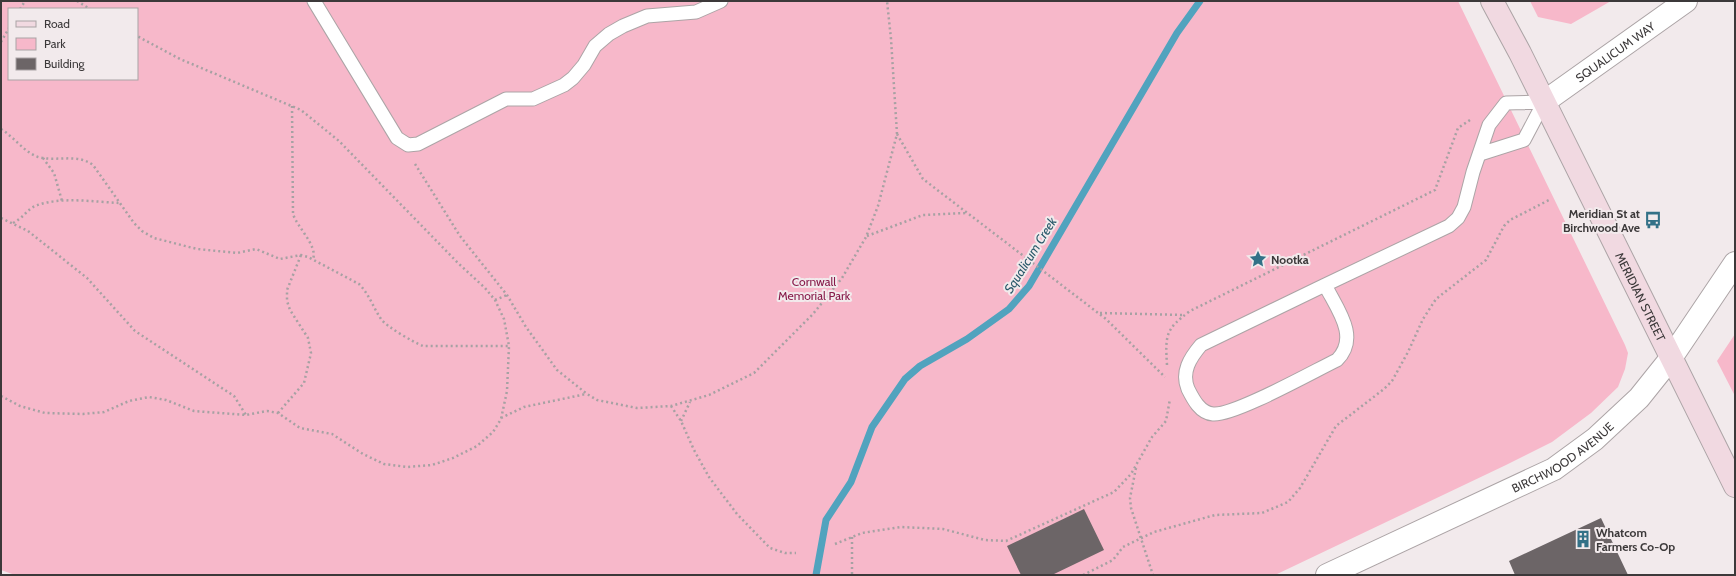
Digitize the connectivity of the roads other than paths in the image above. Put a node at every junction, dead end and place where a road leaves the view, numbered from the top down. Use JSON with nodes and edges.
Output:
{"nodes":[{"id":1,"x":314,"y":1,"type":"edge"},
{"id":2,"x":721,"y":1,"type":"edge"},
{"id":3,"x":1492,"y":1,"type":"edge"},
{"id":4,"x":1686,"y":1,"type":"edge"},
{"id":5,"x":1544,"y":102,"type":"junction"},
{"id":6,"x":1480,"y":154,"type":"junction"},
{"id":7,"x":1735,"y":263,"type":"edge"},
{"id":8,"x":1325,"y":286,"type":"junction"},
{"id":9,"x":1671,"y":358,"type":"junction"},
{"id":10,"x":1735,"y":486,"type":"edge"},
{"id":11,"x":1327,"y":575,"type":"edge"}],
"edges":[{"from":1,"to":2,"type":"lane"},
{"from":3,"to":5,"type":"main road","name":"MERIDIAN STREET"},
{"from":4,"to":5,"type":"street","name":"SQUALICUM WAY"},
{"from":5,"to":6,"type":"lane"},
{"from":5,"to":6,"type":"lane"},
{"from":5,"to":9,"type":"main road","name":"MERIDIAN STREET"},
{"from":6,"to":8,"type":"lane"},
{"from":7,"to":9,"type":"street","name":"BIRCHWOOD AVENUE"},
{"from":8,"to":8,"type":"lane"},
{"from":9,"to":10,"type":"main road","name":"MERIDIAN STREET"},
{"from":9,"to":11,"type":"street","name":"BIRCHWOOD AVENUE"}]}
